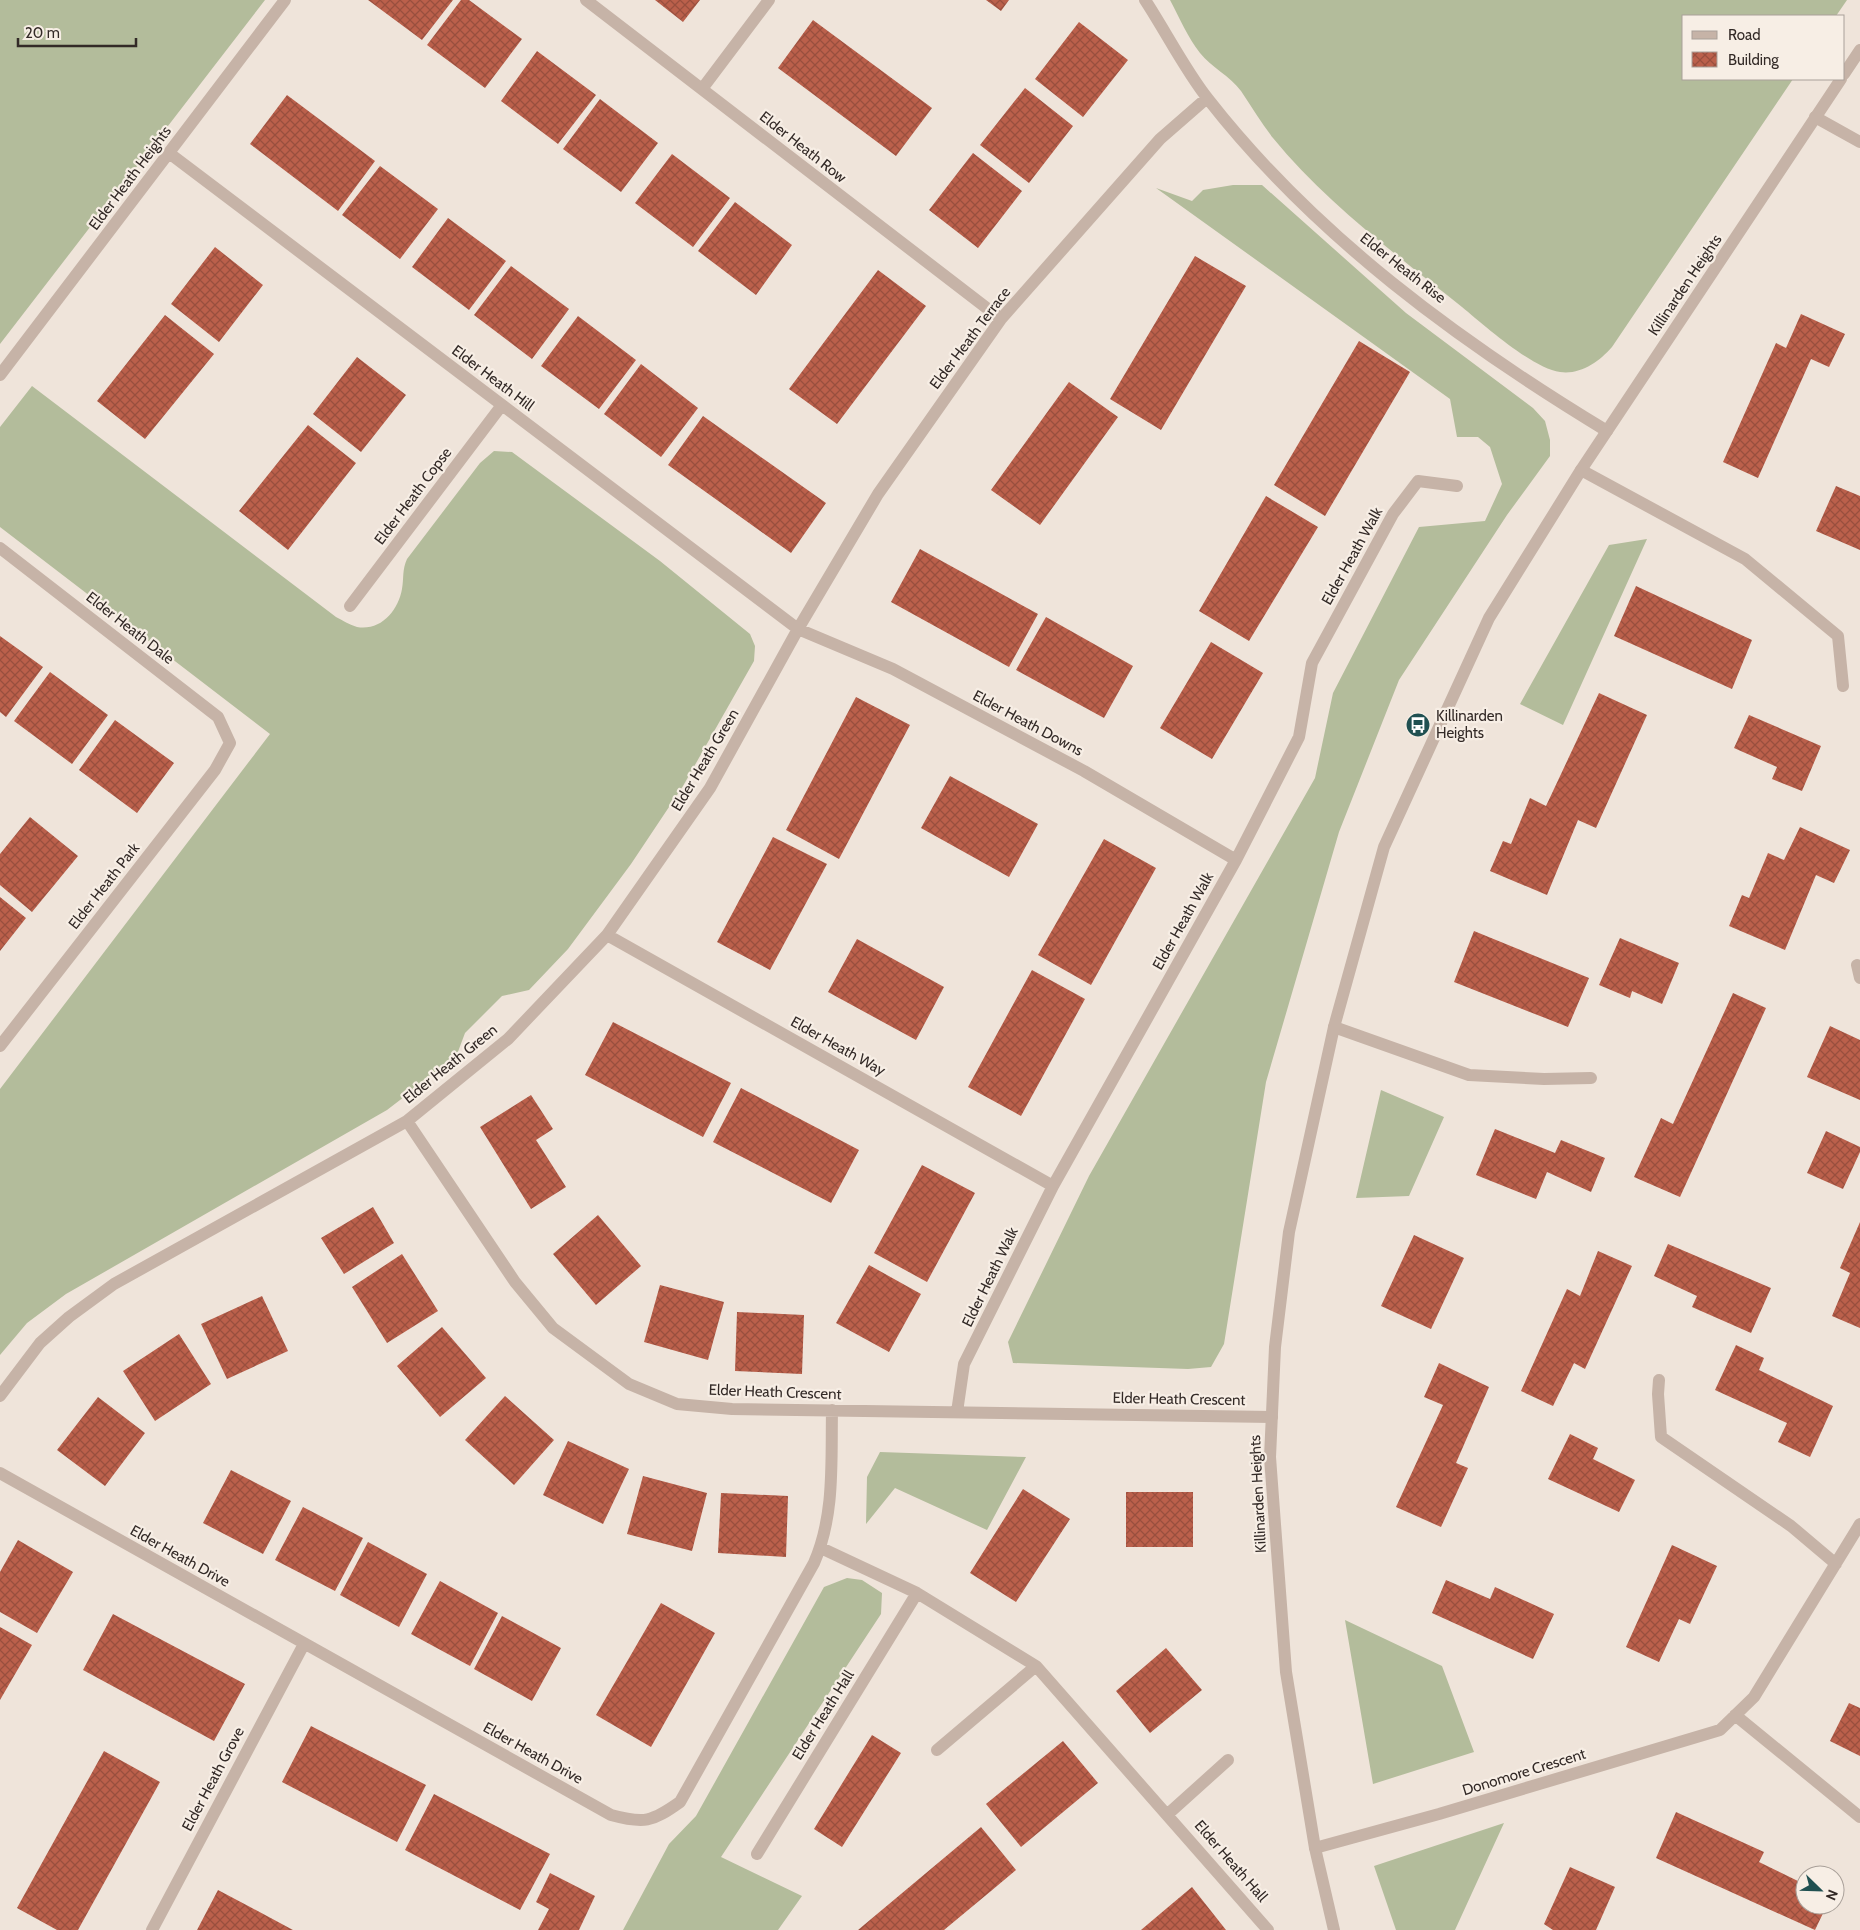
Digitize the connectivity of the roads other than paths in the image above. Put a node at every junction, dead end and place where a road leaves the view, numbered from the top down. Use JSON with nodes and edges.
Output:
{"nodes":[{"id":1,"x":285,"y":0,"type":"edge"},
{"id":2,"x":586,"y":0,"type":"edge"},
{"id":3,"x":769,"y":0,"type":"edge"},
{"id":4,"x":1145,"y":0,"type":"edge"},
{"id":5,"x":1860,"y":50,"type":"edge"},
{"id":6,"x":1845,"y":72,"type":"edge"},
{"id":7,"x":1840,"y":80,"type":"edge"},
{"id":8,"x":702,"y":89,"type":"junction"},
{"id":9,"x":1207,"y":98,"type":"junction"},
{"id":10,"x":1815,"y":117,"type":"junction"},
{"id":11,"x":1860,"y":142,"type":"edge"},
{"id":12,"x":169,"y":153,"type":"junction"},
{"id":13,"x":1001,"y":319,"type":"junction"},
{"id":14,"x":0,"y":375,"type":"edge"},
{"id":15,"x":502,"y":405,"type":"junction"},
{"id":16,"x":1607,"y":431,"type":"junction"},
{"id":17,"x":1581,"y":470,"type":"junction"},
{"id":18,"x":1457,"y":486,"type":"dead end"},
{"id":19,"x":0,"y":548,"type":"edge"},
{"id":20,"x":350,"y":606,"type":"dead end"},
{"id":21,"x":798,"y":628,"type":"junction"},
{"id":22,"x":1843,"y":686,"type":"dead end"},
{"id":23,"x":230,"y":743,"type":"joint"},
{"id":24,"x":1236,"y":860,"type":"junction"},
{"id":25,"x":607,"y":935,"type":"junction"},
{"id":26,"x":1857,"y":965,"type":"dead end"},
{"id":27,"x":1860,"y":978,"type":"edge"},
{"id":28,"x":1334,"y":1027,"type":"junction"},
{"id":29,"x":0,"y":1046,"type":"edge"},
{"id":30,"x":1591,"y":1078,"type":"dead end"},
{"id":31,"x":407,"y":1121,"type":"junction"},
{"id":32,"x":1053,"y":1186,"type":"junction"},
{"id":33,"x":1660,"y":1380,"type":"dead end"},
{"id":34,"x":0,"y":1396,"type":"edge"},
{"id":35,"x":832,"y":1410,"type":"junction"},
{"id":36,"x":957,"y":1412,"type":"junction"},
{"id":37,"x":1272,"y":1417,"type":"junction"},
{"id":38,"x":0,"y":1473,"type":"edge"},
{"id":39,"x":1860,"y":1524,"type":"edge"},
{"id":40,"x":821,"y":1548,"type":"junction"},
{"id":41,"x":1836,"y":1564,"type":"junction"},
{"id":42,"x":917,"y":1593,"type":"junction"},
{"id":43,"x":304,"y":1644,"type":"junction"},
{"id":44,"x":1036,"y":1666,"type":"junction"},
{"id":45,"x":1736,"y":1715,"type":"junction"},
{"id":46,"x":938,"y":1750,"type":"dead end"},
{"id":47,"x":1228,"y":1760,"type":"dead end"},
{"id":48,"x":1168,"y":1814,"type":"junction"},
{"id":49,"x":1860,"y":1816,"type":"edge"},
{"id":50,"x":1315,"y":1848,"type":"junction"},
{"id":51,"x":757,"y":1854,"type":"dead end"},
{"id":52,"x":152,"y":1930,"type":"edge"},
{"id":53,"x":1268,"y":1930,"type":"edge"},
{"id":54,"x":1334,"y":1930,"type":"edge"}],
"edges":[{"from":1,"to":12,"type":"street","name":"Elder Heath Heights"},
{"from":2,"to":8,"type":"street","name":"Elder Heath Row"},
{"from":3,"to":8,"type":"street"},
{"from":4,"to":9,"type":"street","name":"Elder Heath Rise"},
{"from":5,"to":6,"type":"street"},
{"from":7,"to":10,"type":"street","name":"Killinarden Heights"},
{"from":8,"to":13,"type":"street","name":"Elder Heath Row"},
{"from":9,"to":13,"type":"street","name":"Elder Heath Terrace"},
{"from":9,"to":16,"type":"street","name":"Elder Heath Rise"},
{"from":10,"to":11,"type":"street"},
{"from":10,"to":16,"type":"street","name":"Killinarden Heights"},
{"from":12,"to":14,"type":"street","name":"Elder Heath Heights"},
{"from":12,"to":15,"type":"street","name":"Elder Heath Hill"},
{"from":13,"to":21,"type":"street","name":"Elder Heath Terrace"},
{"from":15,"to":20,"type":"street","name":"Elder Heath Copse"},
{"from":15,"to":21,"type":"street","name":"Elder Heath Hill"},
{"from":16,"to":17,"type":"street","name":"Killinarden Heights"},
{"from":17,"to":22,"type":"street"},
{"from":17,"to":28,"type":"street","name":"Killinarden Heights"},
{"from":18,"to":24,"type":"street","name":"Elder Heath Walk"},
{"from":19,"to":23,"type":"street","name":"Elder Heath Dale"},
{"from":21,"to":24,"type":"street","name":"Elder Heath Downs"},
{"from":21,"to":25,"type":"street","name":"Elder Heath Green"},
{"from":23,"to":29,"type":"street","name":"Elder Heath Park"},
{"from":24,"to":32,"type":"street","name":"Elder Heath Walk"},
{"from":25,"to":31,"type":"street","name":"Elder Heath Green"},
{"from":25,"to":32,"type":"street","name":"Elder Heath Way"},
{"from":26,"to":27,"type":"street"},
{"from":28,"to":30,"type":"street"},
{"from":28,"to":37,"type":"street","name":"Killinarden Heights"},
{"from":31,"to":34,"type":"street","name":"Elder Heath Green"},
{"from":31,"to":35,"type":"street","name":"Elder Heath Crescent"},
{"from":32,"to":36,"type":"street","name":"Elder Heath Walk"},
{"from":33,"to":41,"type":"street"},
{"from":35,"to":36,"type":"street","name":"Elder Heath Crescent"},
{"from":35,"to":40,"type":"street","name":"Elder Heath Drive"},
{"from":36,"to":37,"type":"street","name":"Elder Heath Crescent"},
{"from":37,"to":50,"type":"street","name":"Killinarden Heights"},
{"from":38,"to":43,"type":"street","name":"Elder Heath Drive"},
{"from":39,"to":41,"type":"street","name":"Donomore Crescent"},
{"from":40,"to":42,"type":"street","name":"Elder Heath Hall"},
{"from":40,"to":43,"type":"street","name":"Elder Heath Drive"},
{"from":41,"to":45,"type":"street","name":"Donomore Crescent"},
{"from":42,"to":44,"type":"street","name":"Elder Heath Hall"},
{"from":42,"to":51,"type":"street","name":"Elder Heath Hall"},
{"from":43,"to":52,"type":"street","name":"Elder Heath Grove"},
{"from":44,"to":46,"type":"street"},
{"from":44,"to":48,"type":"street","name":"Elder Heath Hall"},
{"from":45,"to":49,"type":"street"},
{"from":45,"to":50,"type":"street","name":"Donomore Crescent"},
{"from":47,"to":48,"type":"street"},
{"from":48,"to":53,"type":"street","name":"Elder Heath Hall"},
{"from":50,"to":54,"type":"street","name":"Killinarden Heights"}]}
